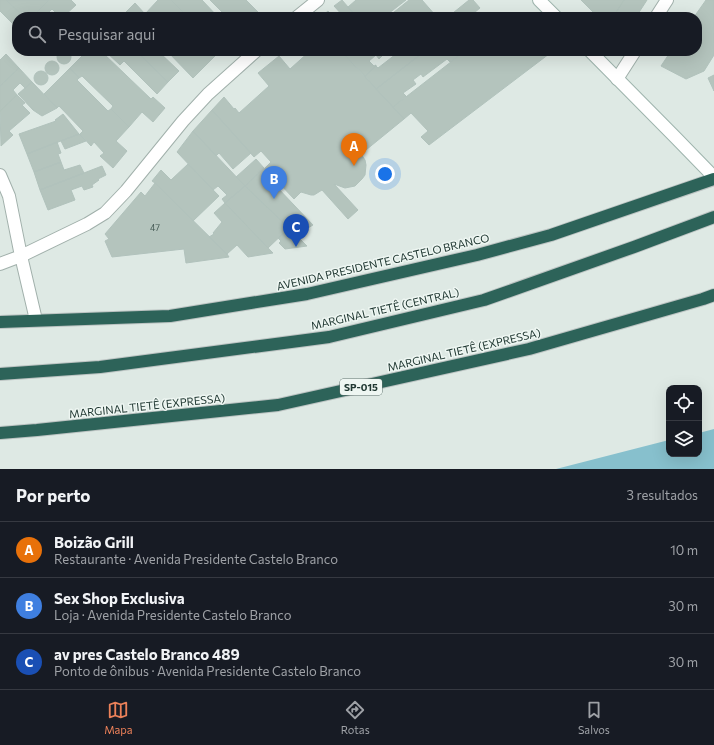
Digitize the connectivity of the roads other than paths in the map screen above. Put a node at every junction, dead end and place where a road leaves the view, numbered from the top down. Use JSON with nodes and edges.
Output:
{"nodes":[{"id":1,"x":318,"y":0,"type":"edge"},
{"id":2,"x":539,"y":0,"type":"edge"},
{"id":3,"x":667,"y":0,"type":"edge"},
{"id":4,"x":303,"y":12,"type":"edge"},
{"id":5,"x":551,"y":12,"type":"edge"},
{"id":6,"x":659,"y":12,"type":"edge"},
{"id":7,"x":250,"y":56,"type":"edge"},
{"id":8,"x":595,"y":56,"type":"edge"},
{"id":9,"x":632,"y":56,"type":"edge"},
{"id":10,"x":617,"y":79,"type":"junction"},
{"id":11,"x":0,"y":175,"type":"edge"},
{"id":12,"x":714,"y":178,"type":"edge"},
{"id":13,"x":714,"y":217,"type":"edge"},
{"id":14,"x":21,"y":256,"type":"junction"},
{"id":15,"x":0,"y":264,"type":"edge"},
{"id":16,"x":714,"y":295,"type":"edge"},
{"id":17,"x":36,"y":320,"type":"junction"},
{"id":18,"x":0,"y":322,"type":"edge"},
{"id":19,"x":0,"y":374,"type":"edge"},
{"id":20,"x":0,"y":433,"type":"edge"}],
"edges":[{"from":1,"to":4,"type":"street"},
{"from":2,"to":5,"type":"street"},
{"from":3,"to":6,"type":"street"},
{"from":7,"to":14,"type":"street"},
{"from":8,"to":10,"type":"street"},
{"from":9,"to":10,"type":"street"},
{"from":10,"to":12,"type":"street"},
{"from":11,"to":14,"type":"street"},
{"from":12,"to":17,"type":"highway","name":"AVENIDA PRESIDENTE CASTELO BRANCO"},
{"from":13,"to":19,"type":"highway","name":"MARGINAL TIETÊ (CENTRAL)"},
{"from":14,"to":15,"type":"street"},
{"from":14,"to":17,"type":"street"},
{"from":16,"to":20,"type":"highway","name":"MARGINAL TIETÊ (EXPRESSA)","number":"SP-015"},
{"from":17,"to":18,"type":"highway","name":"AVENIDA PRESIDENTE CASTELO BRANCO"}]}
